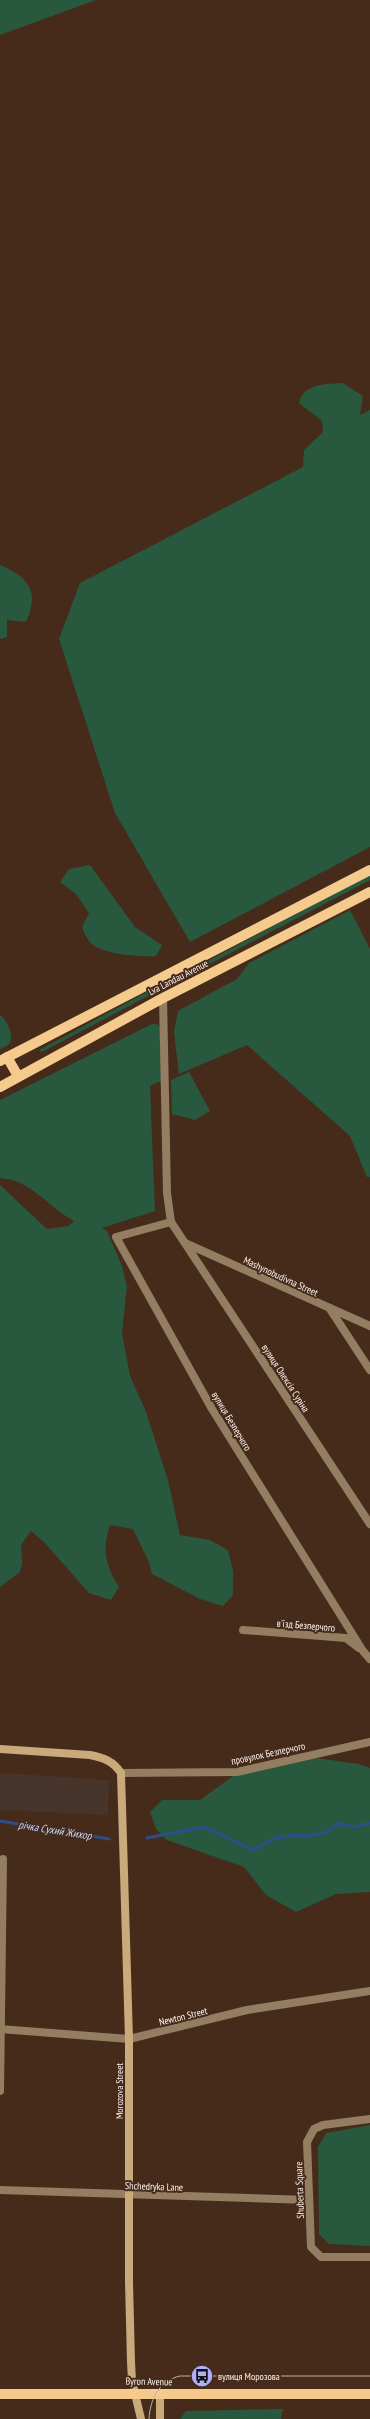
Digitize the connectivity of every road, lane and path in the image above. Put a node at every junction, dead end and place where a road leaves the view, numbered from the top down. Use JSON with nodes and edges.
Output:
{"nodes":[{"id":1,"x":370,"y":870,"type":"edge"},
{"id":2,"x":370,"y":892,"type":"edge"},
{"id":3,"x":163,"y":998,"type":"junction"},
{"id":4,"x":4,"y":1059,"type":"edge"},
{"id":5,"x":18,"y":1076,"type":"junction"},
{"id":6,"x":0,"y":1087,"type":"edge"},
{"id":7,"x":171,"y":1222,"type":"junction"},
{"id":8,"x":184,"y":1243,"type":"junction"},
{"id":9,"x":330,"y":1310,"type":"junction"},
{"id":10,"x":370,"y":1326,"type":"edge"},
{"id":11,"x":370,"y":1370,"type":"edge"},
{"id":12,"x":370,"y":1524,"type":"edge"},
{"id":13,"x":243,"y":1630,"type":"dead end"},
{"id":14,"x":363,"y":1651,"type":"junction"},
{"id":15,"x":370,"y":1660,"type":"edge"},
{"id":16,"x":370,"y":1742,"type":"edge"},
{"id":17,"x":0,"y":1749,"type":"edge"},
{"id":18,"x":121,"y":1773,"type":"junction"},
{"id":19,"x":3,"y":1859,"type":"dead end"},
{"id":20,"x":370,"y":1991,"type":"edge"},
{"id":21,"x":0,"y":2029,"type":"edge"},
{"id":22,"x":129,"y":2039,"type":"junction"},
{"id":23,"x":0,"y":2091,"type":"edge"},
{"id":24,"x":370,"y":2119,"type":"edge"},
{"id":25,"x":0,"y":2190,"type":"edge"},
{"id":26,"x":128,"y":2195,"type":"junction"},
{"id":27,"x":308,"y":2200,"type":"junction"},
{"id":28,"x":370,"y":2257,"type":"edge"},
{"id":29,"x":135,"y":2393,"type":"junction"},
{"id":30,"x":160,"y":2393,"type":"junction"},
{"id":31,"x":0,"y":2394,"type":"edge"},
{"id":32,"x":370,"y":2394,"type":"edge"},
{"id":33,"x":141,"y":2419,"type":"edge"},
{"id":34,"x":160,"y":2419,"type":"edge"}],
"edges":[{"from":1,"to":4,"type":"main road","name":"Lva Landau Avenue"},
{"from":2,"to":3,"type":"main road","name":"Lva Landau Avenue"},
{"from":3,"to":5,"type":"main road","name":"Lva Landau Avenue"},
{"from":3,"to":7,"type":"street"},
{"from":4,"to":5,"type":"main road"},
{"from":5,"to":6,"type":"main road","name":"Lva Landau Avenue"},
{"from":7,"to":8,"type":"street","name":"вулиця Олексія Суріна"},
{"from":7,"to":14,"type":"street","name":"вулиця Безперчого"},
{"from":8,"to":9,"type":"street","name":"Mashynobudivna Street"},
{"from":8,"to":12,"type":"street","name":"вулиця Олексія Суріна"},
{"from":9,"to":10,"type":"street","name":"Mashynobudivna Street"},
{"from":9,"to":11,"type":"street"},
{"from":13,"to":14,"type":"street","name":"в'їзд Безперчого"},
{"from":14,"to":15,"type":"street","name":"вулиця Безперчого"},
{"from":16,"to":18,"type":"street","name":"провулок Безперчого"},
{"from":17,"to":18,"type":"main road"},
{"from":18,"to":22,"type":"main road","name":"Morozova Street"},
{"from":19,"to":21,"type":"street"},
{"from":20,"to":22,"type":"street","name":"Newton Street"},
{"from":21,"to":22,"type":"street","name":"Newton Street"},
{"from":21,"to":23,"type":"street"},
{"from":22,"to":26,"type":"main road","name":"Morozova Street"},
{"from":24,"to":27,"type":"street","name":"Shuberta Square"},
{"from":25,"to":26,"type":"street","name":"Shchedryka Lane"},
{"from":26,"to":27,"type":"street","name":"Shchedryka Lane"},
{"from":26,"to":29,"type":"main road","name":"Morozova Street"},
{"from":27,"to":28,"type":"street","name":"Shuberta Square"},
{"from":29,"to":30,"type":"main road","name":"Byron Avenue"},
{"from":29,"to":31,"type":"main road","name":"Byron Avenue"},
{"from":29,"to":33,"type":"main road","name":"Morozova Street"},
{"from":30,"to":32,"type":"main road","name":"Byron Avenue"},
{"from":30,"to":34,"type":"main road"}]}
